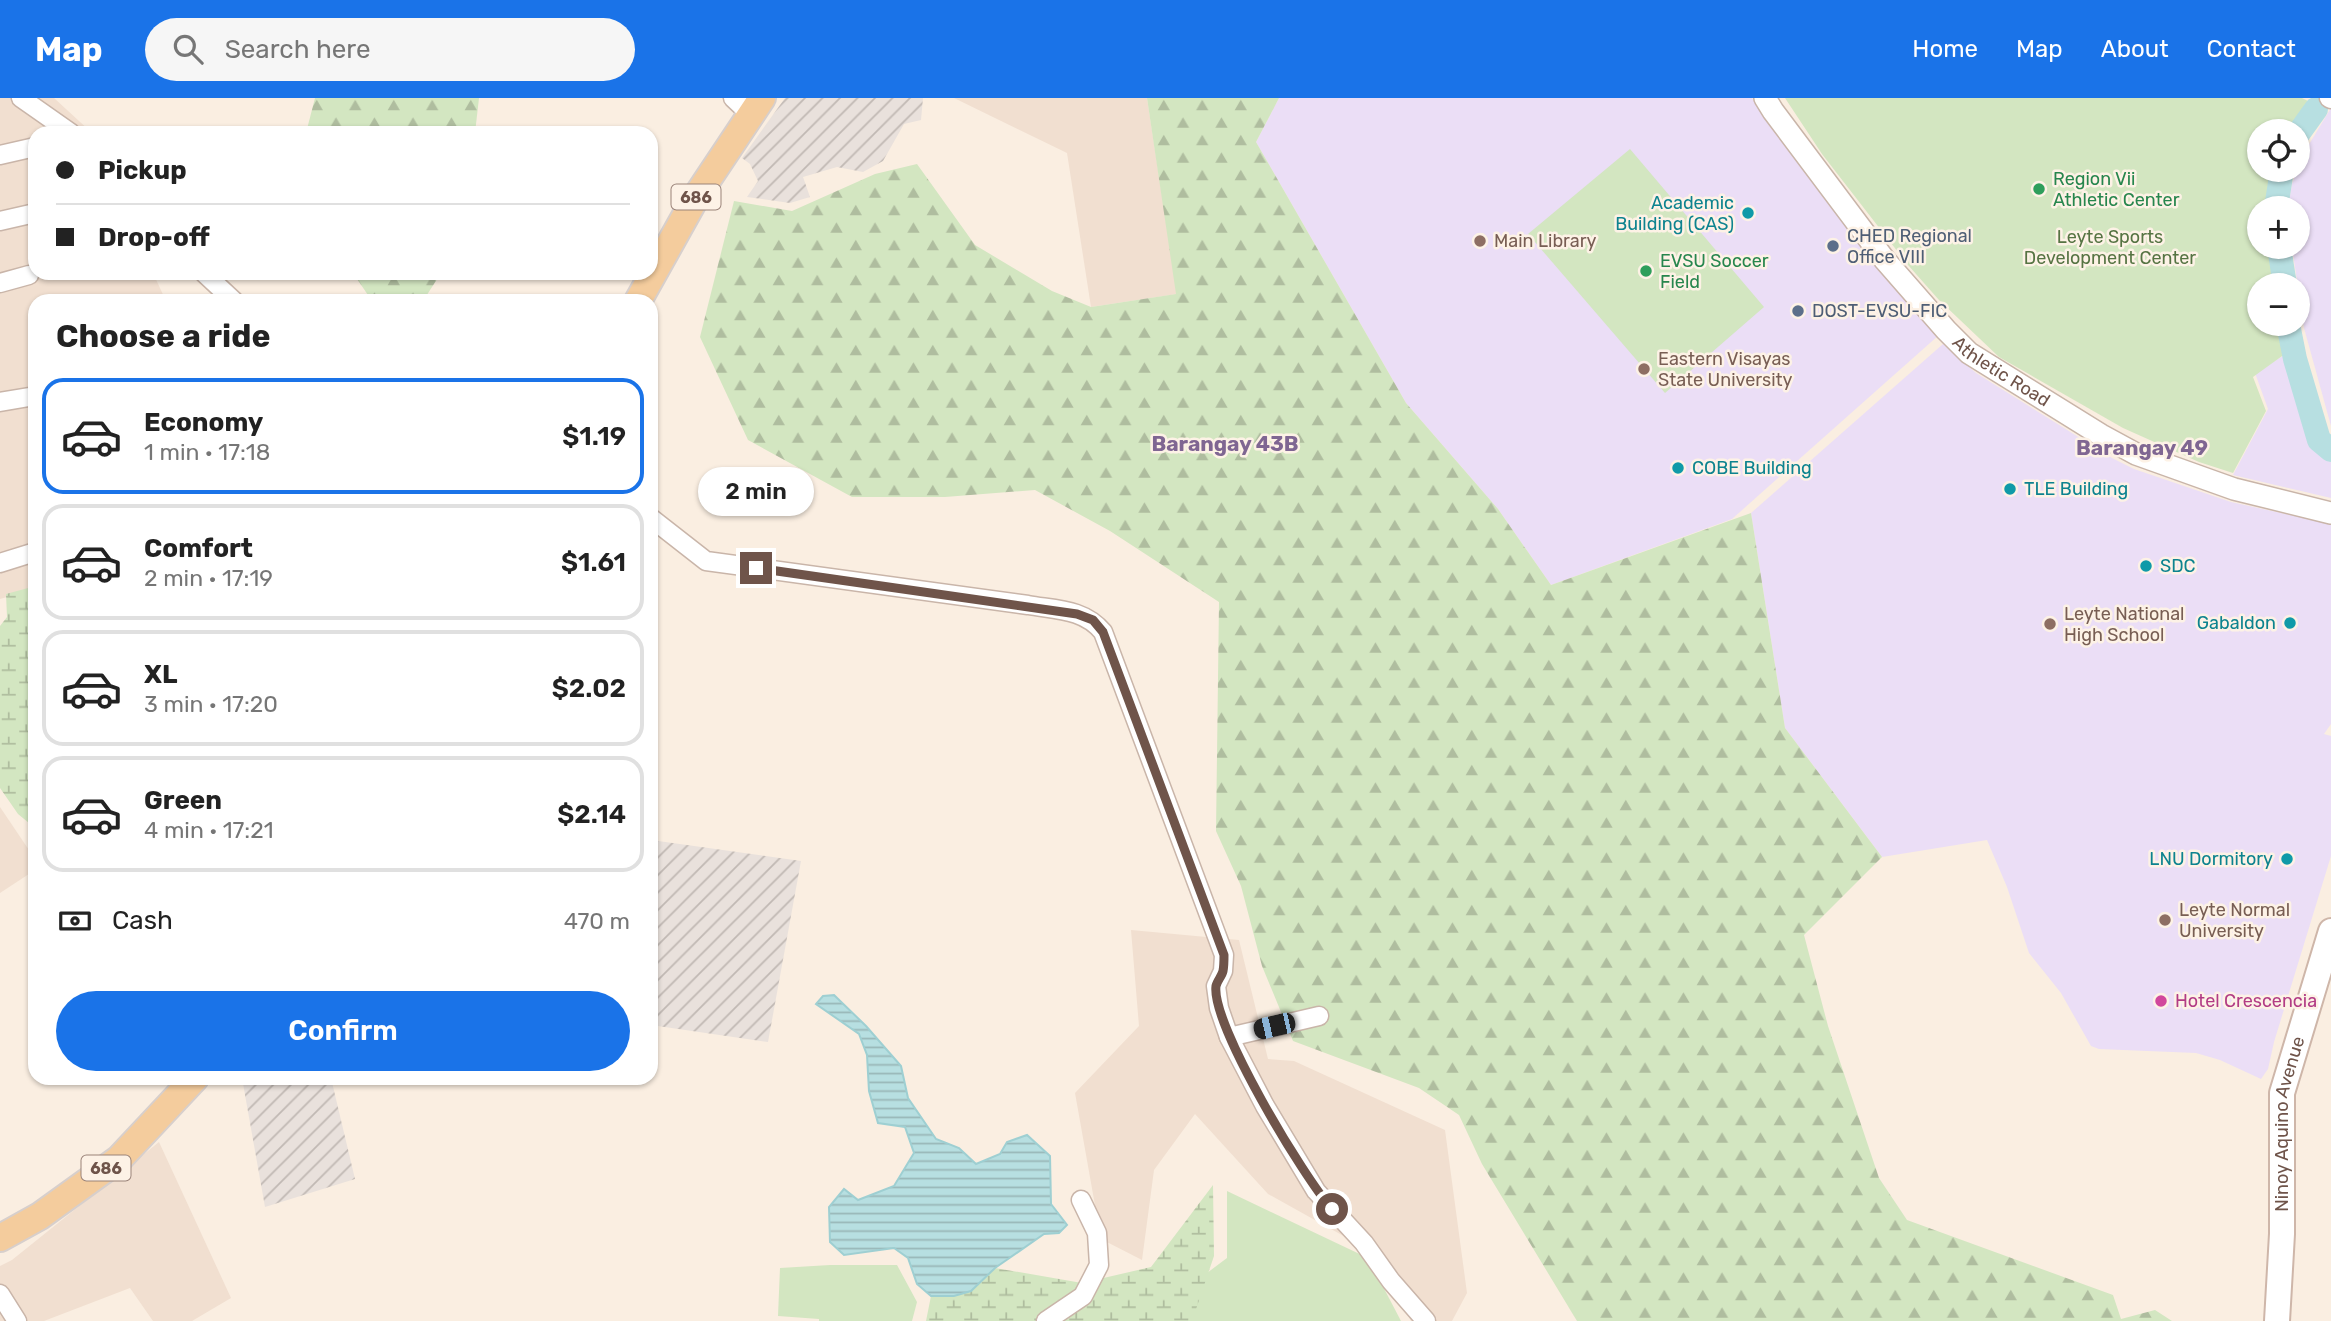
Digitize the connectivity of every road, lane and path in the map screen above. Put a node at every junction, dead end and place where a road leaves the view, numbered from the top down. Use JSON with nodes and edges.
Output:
{"nodes":[{"id":1,"x":21,"y":98,"type":"edge"},
{"id":2,"x":1765,"y":98,"type":"edge"},
{"id":3,"x":748,"y":103,"type":"edge"},
{"id":4,"x":61,"y":126,"type":"edge"},
{"id":5,"x":28,"y":148,"type":"edge"},
{"id":6,"x":0,"y":155,"type":"edge"},
{"id":7,"x":28,"y":214,"type":"edge"},
{"id":8,"x":0,"y":220,"type":"edge"},
{"id":9,"x":658,"y":265,"type":"edge"},
{"id":10,"x":28,"y":275,"type":"edge"},
{"id":11,"x":212,"y":280,"type":"edge"},
{"id":12,"x":0,"y":283,"type":"edge"},
{"id":13,"x":226,"y":294,"type":"edge"},
{"id":14,"x":28,"y":397,"type":"edge"},
{"id":15,"x":0,"y":402,"type":"edge"},
{"id":16,"x":2331,"y":513,"type":"edge"},
{"id":17,"x":658,"y":523,"type":"edge"},
{"id":18,"x":28,"y":554,"type":"edge"},
{"id":19,"x":0,"y":563,"type":"edge"},
{"id":20,"x":2331,"y":931,"type":"edge"},
{"id":21,"x":1319,"y":1016,"type":"dead end"},
{"id":22,"x":1229,"y":1037,"type":"junction"},
{"id":23,"x":188,"y":1085,"type":"edge"},
{"id":24,"x":1081,"y":1200,"type":"dead end"},
{"id":25,"x":0,"y":1238,"type":"edge"},
{"id":26,"x":0,"y":1294,"type":"edge"},
{"id":27,"x":17,"y":1321,"type":"edge"},
{"id":28,"x":1046,"y":1321,"type":"edge"},
{"id":29,"x":1426,"y":1321,"type":"edge"},
{"id":30,"x":2277,"y":1321,"type":"edge"}],
"edges":[{"from":1,"to":4,"type":"street"},
{"from":2,"to":16,"type":"street","name":"Athletic Road"},
{"from":3,"to":9,"type":"main road","number":"686"},
{"from":5,"to":6,"type":"street"},
{"from":7,"to":8,"type":"street"},
{"from":10,"to":12,"type":"street"},
{"from":11,"to":13,"type":"street"},
{"from":14,"to":15,"type":"street"},
{"from":17,"to":22,"type":"street"},
{"from":18,"to":19,"type":"street"},
{"from":20,"to":30,"type":"main road","name":"Ninoy Aquino Avenue"},
{"from":21,"to":22,"type":"street"},
{"from":22,"to":29,"type":"street"},
{"from":23,"to":25,"type":"main road","number":"686"},
{"from":24,"to":28,"type":"street"},
{"from":26,"to":27,"type":"street"}]}
